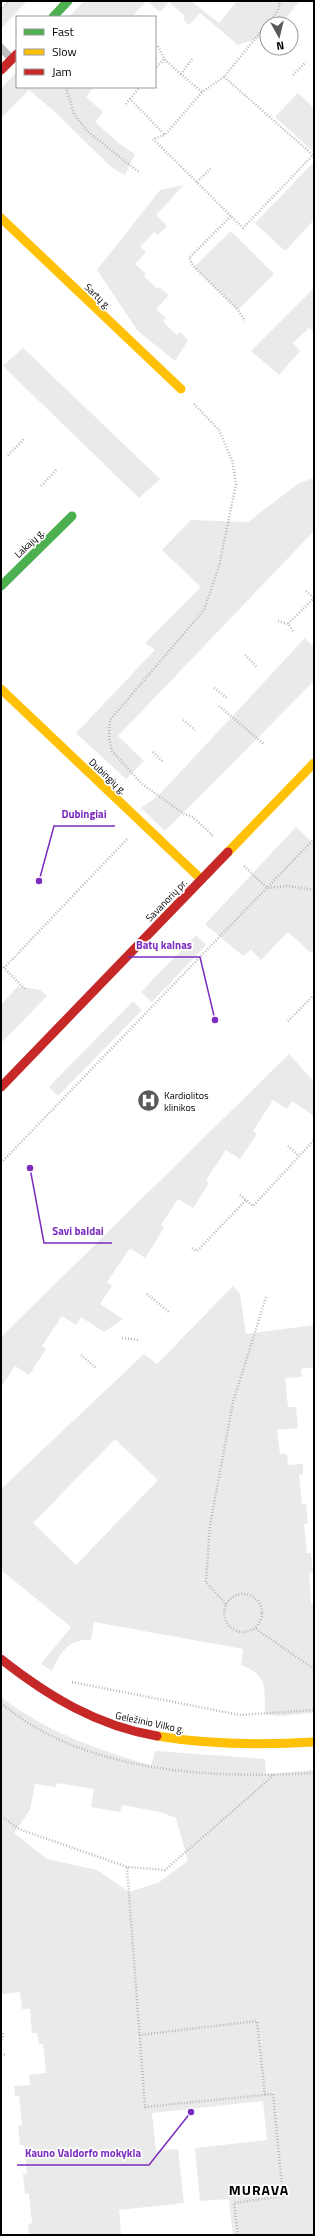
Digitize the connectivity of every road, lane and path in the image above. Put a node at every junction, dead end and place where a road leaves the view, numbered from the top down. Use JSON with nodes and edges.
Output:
{"nodes":[{"id":1,"x":9,"y":1,"type":"edge"},
{"id":2,"x":68,"y":1,"type":"edge"},
{"id":3,"x":280,"y":1,"type":"edge"},
{"id":4,"x":1,"y":10,"type":"edge"},
{"id":5,"x":54,"y":16,"type":"edge"},
{"id":6,"x":274,"y":16,"type":"edge"},
{"id":7,"x":259,"y":34,"type":"edge"},
{"id":8,"x":158,"y":46,"type":"dead end"},
{"id":9,"x":1,"y":48,"type":"edge"},
{"id":10,"x":15,"y":56,"type":"edge"},
{"id":11,"x":164,"y":59,"type":"junction"},
{"id":12,"x":192,"y":59,"type":"dead end"},
{"id":13,"x":306,"y":62,"type":"dead end"},
{"id":14,"x":156,"y":68,"type":"edge"},
{"id":15,"x":1,"y":70,"type":"edge"},
{"id":16,"x":181,"y":74,"type":"junction"},
{"id":17,"x":293,"y":75,"type":"dead end"},
{"id":18,"x":224,"y":77,"type":"junction"},
{"id":19,"x":66,"y":88,"type":"edge"},
{"id":20,"x":139,"y":88,"type":"edge"},
{"id":21,"x":202,"y":92,"type":"junction"},
{"id":22,"x":130,"y":99,"type":"junction"},
{"id":23,"x":126,"y":104,"type":"dead end"},
{"id":24,"x":165,"y":135,"type":"junction"},
{"id":25,"x":313,"y":156,"type":"edge"},
{"id":26,"x":211,"y":168,"type":"dead end"},
{"id":27,"x":140,"y":173,"type":"dead end"},
{"id":28,"x":197,"y":182,"type":"junction"},
{"id":29,"x":231,"y":216,"type":"junction"},
{"id":30,"x":1,"y":218,"type":"edge"},
{"id":31,"x":245,"y":321,"type":"dead end"},
{"id":32,"x":181,"y":390,"type":"joint"},
{"id":33,"x":26,"y":438,"type":"dead end"},
{"id":34,"x":8,"y":455,"type":"dead end"},
{"id":35,"x":57,"y":469,"type":"dead end"},
{"id":36,"x":41,"y":486,"type":"dead end"},
{"id":37,"x":72,"y":516,"type":"dead end"},
{"id":38,"x":1,"y":586,"type":"edge"},
{"id":39,"x":306,"y":591,"type":"dead end"},
{"id":40,"x":314,"y":598,"type":"edge"},
{"id":41,"x":278,"y":621,"type":"dead end"},
{"id":42,"x":288,"y":624,"type":"junction"},
{"id":43,"x":293,"y":631,"type":"dead end"},
{"id":44,"x":245,"y":655,"type":"dead end"},
{"id":45,"x":257,"y":667,"type":"dead end"},
{"id":46,"x":214,"y":688,"type":"dead end"},
{"id":47,"x":1,"y":689,"type":"edge"},
{"id":48,"x":227,"y":698,"type":"dead end"},
{"id":49,"x":219,"y":706,"type":"dead end"},
{"id":50,"x":183,"y":720,"type":"dead end"},
{"id":51,"x":195,"y":730,"type":"dead end"},
{"id":52,"x":264,"y":744,"type":"dead end"},
{"id":53,"x":153,"y":752,"type":"dead end"},
{"id":54,"x":164,"y":762,"type":"dead end"},
{"id":55,"x":314,"y":763,"type":"edge"},
{"id":56,"x":193,"y":817,"type":"dead end"},
{"id":57,"x":142,"y":823,"type":"junction"},
{"id":58,"x":314,"y":839,"type":"edge"},
{"id":59,"x":201,"y":879,"type":"junction"},
{"id":60,"x":2,"y":967,"type":"edge"},
{"id":61,"x":26,"y":990,"type":"dead end"},
{"id":62,"x":313,"y":996,"type":"edge"},
{"id":63,"x":288,"y":1021,"type":"dead end"},
{"id":64,"x":1,"y":1087,"type":"edge"},
{"id":65,"x":314,"y":1140,"type":"edge"},
{"id":66,"x":288,"y":1146,"type":"dead end"},
{"id":67,"x":299,"y":1156,"type":"junction"},
{"id":68,"x":1,"y":1163,"type":"edge"},
{"id":69,"x":240,"y":1195,"type":"dead end"},
{"id":70,"x":246,"y":1200,"type":"junction"},
{"id":71,"x":192,"y":1248,"type":"dead end"},
{"id":72,"x":147,"y":1294,"type":"dead end"},
{"id":73,"x":266,"y":1297,"type":"dead end"},
{"id":74,"x":170,"y":1312,"type":"dead end"},
{"id":75,"x":122,"y":1338,"type":"dead end"},
{"id":76,"x":140,"y":1340,"type":"dead end"},
{"id":77,"x":81,"y":1356,"type":"dead end"},
{"id":78,"x":96,"y":1368,"type":"dead end"},
{"id":79,"x":226,"y":1604,"type":"junction"},
{"id":80,"x":256,"y":1629,"type":"junction"},
{"id":81,"x":1,"y":1660,"type":"edge"},
{"id":82,"x":314,"y":1669,"type":"edge"},
{"id":83,"x":68,"y":1681,"type":"dead end"},
{"id":84,"x":314,"y":1710,"type":"edge"},
{"id":85,"x":314,"y":1742,"type":"edge"},
{"id":86,"x":274,"y":1775,"type":"dead end"},
{"id":87,"x":1,"y":1816,"type":"edge"},
{"id":88,"x":127,"y":1867,"type":"junction"},
{"id":89,"x":3,"y":2032,"type":"dead end"},
{"id":90,"x":139,"y":2035,"type":"junction"},
{"id":91,"x":1,"y":2039,"type":"edge"},
{"id":92,"x":6,"y":2054,"type":"dead end"},
{"id":93,"x":1,"y":2055,"type":"edge"},
{"id":94,"x":264,"y":2095,"type":"junction"},
{"id":95,"x":238,"y":2235,"type":"edge"}],
"edges":[{"from":1,"to":4,"type":"path"},
{"from":2,"to":5,"type":"street"},
{"from":3,"to":6,"type":"path"},
{"from":7,"to":18,"type":"path"},
{"from":8,"to":11,"type":"path"},
{"from":9,"to":10,"type":"lane"},
{"from":10,"to":15,"type":"street"},
{"from":11,"to":14,"type":"path"},
{"from":11,"to":16,"type":"path"},
{"from":12,"to":16,"type":"path"},
{"from":13,"to":17,"type":"path"},
{"from":16,"to":21,"type":"path"},
{"from":18,"to":21,"type":"path"},
{"from":18,"to":25,"type":"path"},
{"from":19,"to":27,"type":"path"},
{"from":20,"to":22,"type":"path"},
{"from":21,"to":24,"type":"path"},
{"from":22,"to":23,"type":"path"},
{"from":22,"to":24,"type":"path"},
{"from":24,"to":28,"type":"path"},
{"from":25,"to":29,"type":"path"},
{"from":26,"to":28,"type":"path"},
{"from":28,"to":29,"type":"path"},
{"from":29,"to":31,"type":"path"},
{"from":30,"to":32,"type":"street","name":"Sartų g."},
{"from":32,"to":56,"type":"path"},
{"from":33,"to":34,"type":"path"},
{"from":35,"to":36,"type":"path"},
{"from":37,"to":38,"type":"street","name":"Lakajų g."},
{"from":39,"to":40,"type":"path"},
{"from":40,"to":42,"type":"path"},
{"from":41,"to":42,"type":"path"},
{"from":42,"to":43,"type":"path"},
{"from":44,"to":45,"type":"path"},
{"from":46,"to":48,"type":"path"},
{"from":47,"to":57,"type":"street","name":"Dubingių g."},
{"from":49,"to":52,"type":"path"},
{"from":50,"to":51,"type":"path"},
{"from":53,"to":54,"type":"path"},
{"from":55,"to":59,"type":"street","name":"Savanorių pr."},
{"from":57,"to":59,"type":"street","name":"Dubingių g."},
{"from":57,"to":60,"type":"path"},
{"from":58,"to":68,"type":"path"},
{"from":59,"to":64,"type":"street","name":"Savanorių pr."},
{"from":60,"to":61,"type":"path"},
{"from":62,"to":63,"type":"path"},
{"from":65,"to":67,"type":"path"},
{"from":66,"to":67,"type":"path"},
{"from":67,"to":70,"type":"path"},
{"from":69,"to":70,"type":"path"},
{"from":70,"to":71,"type":"path"},
{"from":72,"to":74,"type":"path"},
{"from":73,"to":79,"type":"path"},
{"from":75,"to":76,"type":"path"},
{"from":77,"to":78,"type":"path"},
{"from":79,"to":80,"type":"path"},
{"from":79,"to":80,"type":"path"},
{"from":80,"to":82,"type":"path"},
{"from":81,"to":85,"type":"street","name":"Geležinio Vilko g."},
{"from":83,"to":84,"type":"path"},
{"from":86,"to":88,"type":"path"},
{"from":87,"to":88,"type":"path"},
{"from":88,"to":90,"type":"path"},
{"from":89,"to":91,"type":"path"},
{"from":90,"to":94,"type":"path"},
{"from":90,"to":94,"type":"path"},
{"from":92,"to":93,"type":"path"},
{"from":94,"to":95,"type":"path"}]}
